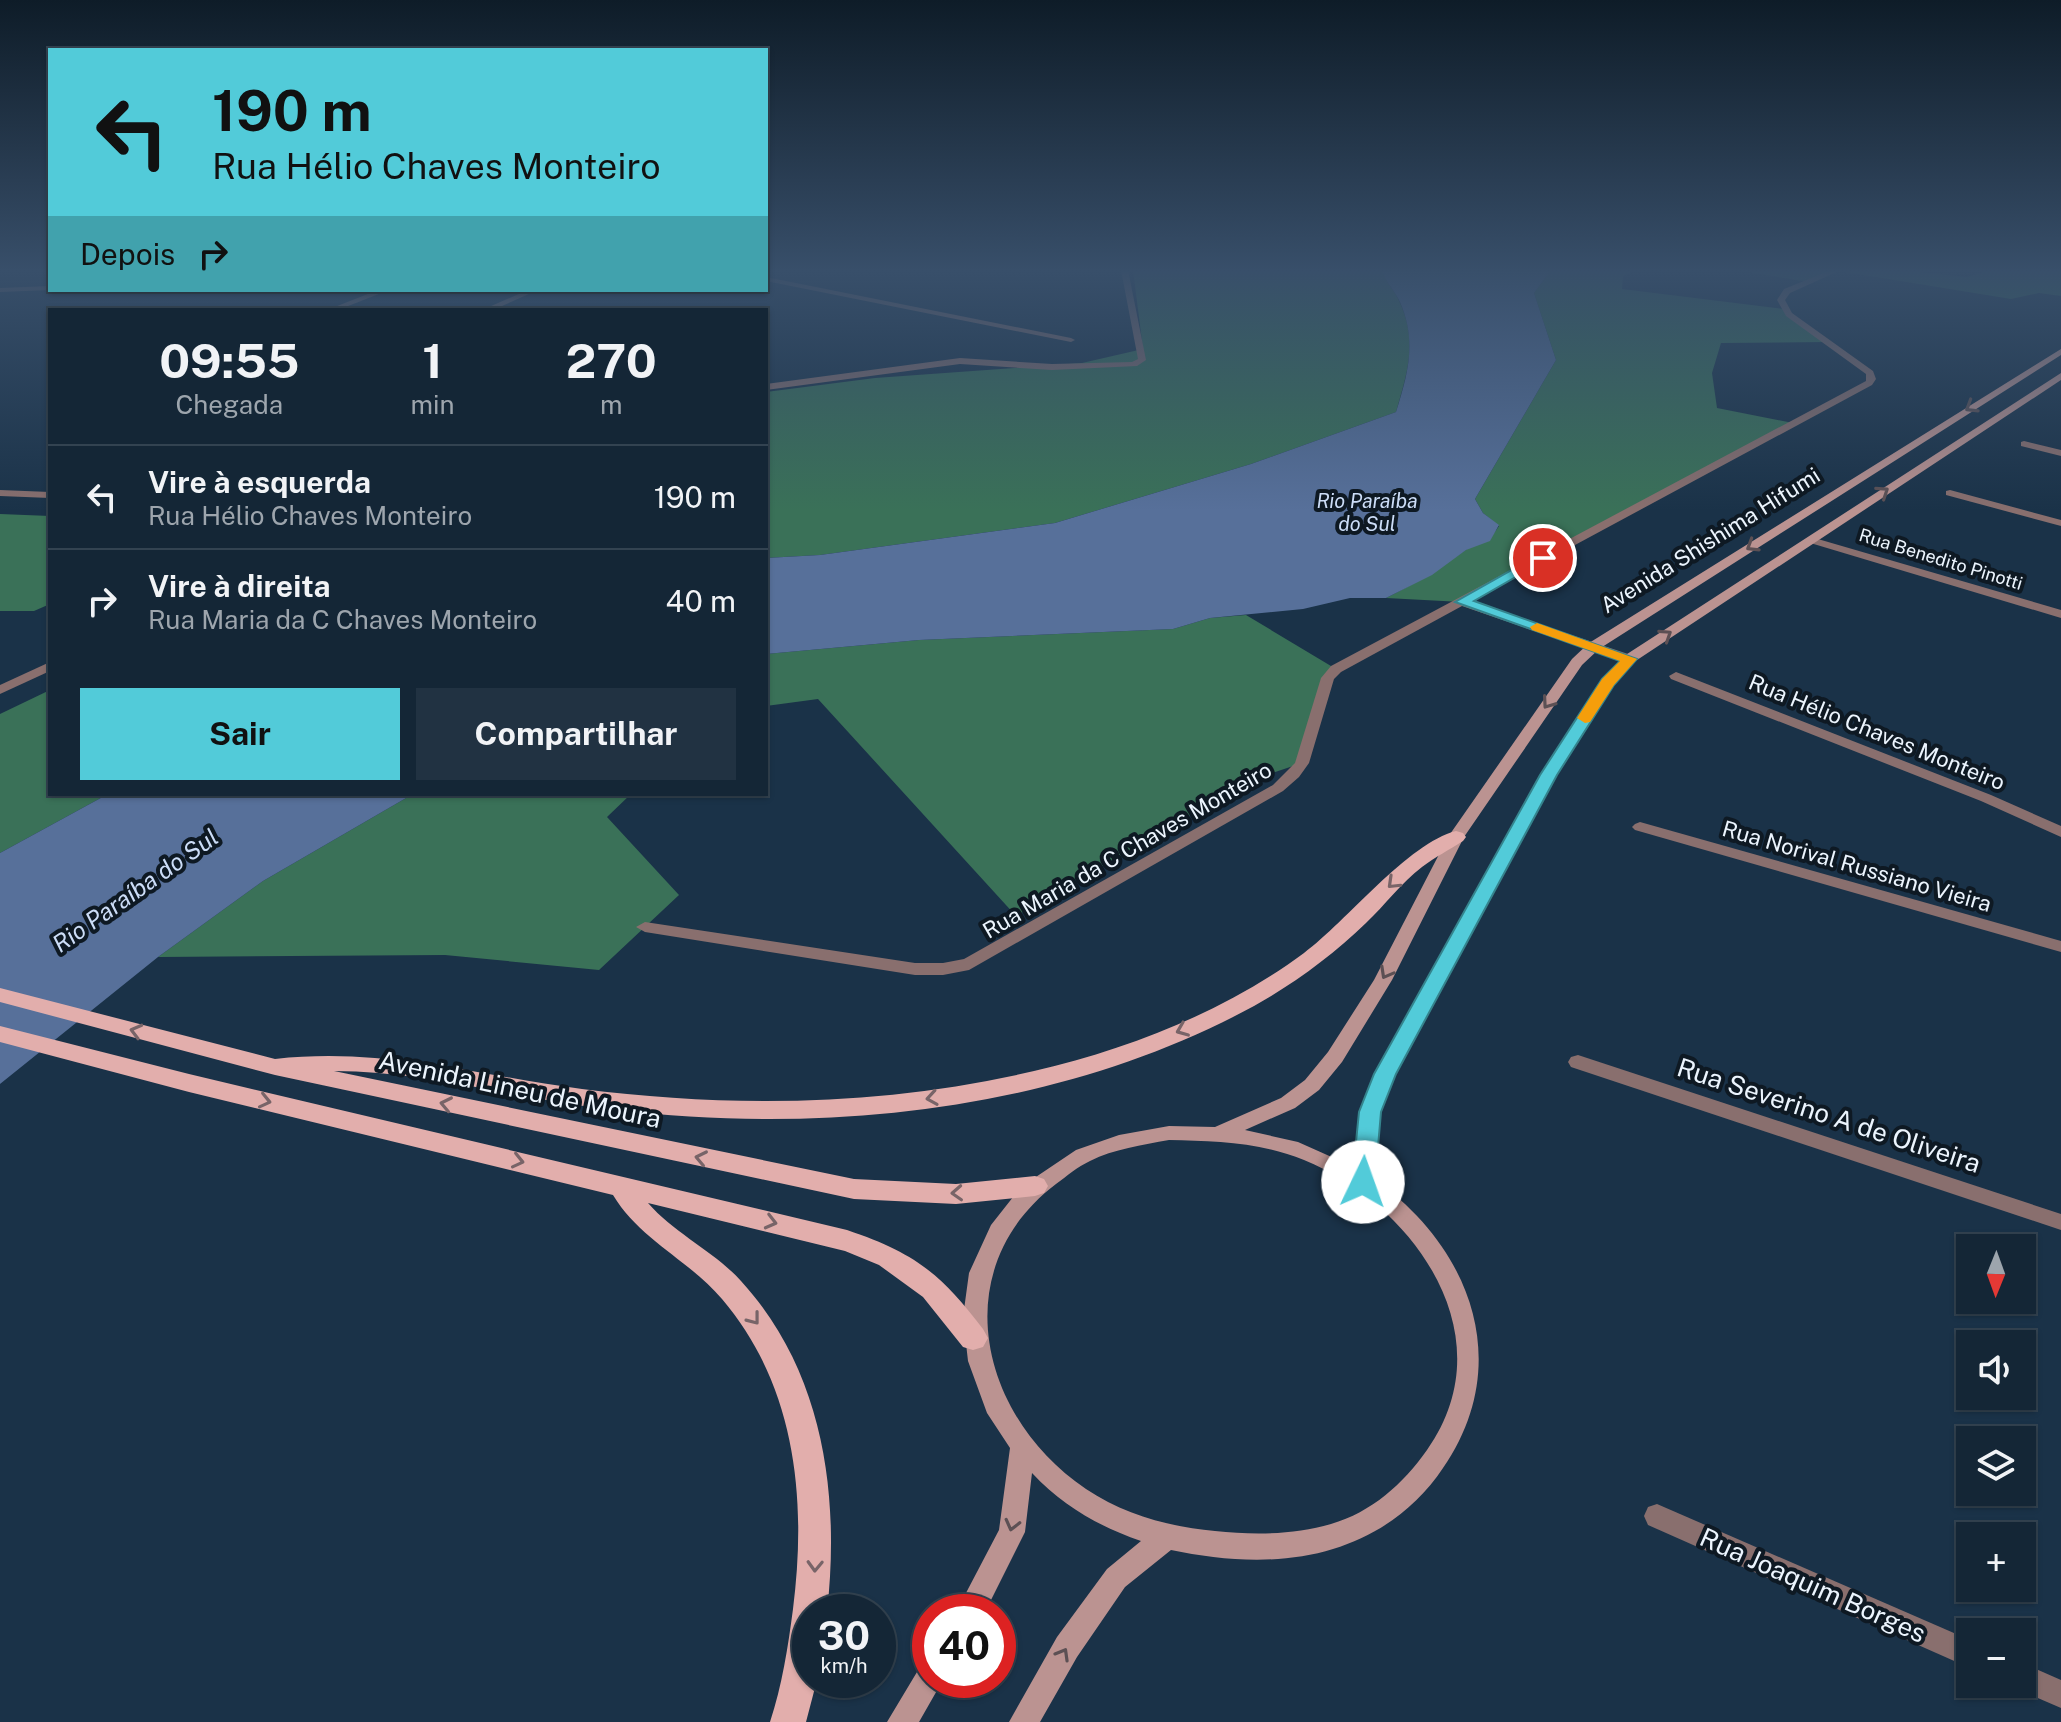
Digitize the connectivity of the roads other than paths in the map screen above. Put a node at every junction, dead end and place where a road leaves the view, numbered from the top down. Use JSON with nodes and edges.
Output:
{"nodes":[{"id":1,"x":1140,"y":350,"type":"edge"},
{"id":2,"x":1839,"y":350,"type":"edge"},
{"id":3,"x":2061,"y":351,"type":"edge"},
{"id":4,"x":2061,"y":376,"type":"edge"},
{"id":5,"x":768,"y":387,"type":"edge"},
{"id":6,"x":2024,"y":444,"type":"dead end"},
{"id":7,"x":2061,"y":453,"type":"edge"},
{"id":8,"x":0,"y":493,"type":"edge"},
{"id":9,"x":1950,"y":493,"type":"dead end"},
{"id":10,"x":48,"y":495,"type":"edge"},
{"id":11,"x":2061,"y":523,"type":"edge"},
{"id":12,"x":1811,"y":540,"type":"junction"},
{"id":13,"x":1462,"y":602,"type":"junction"},
{"id":14,"x":2061,"y":614,"type":"edge"},
{"id":15,"x":1594,"y":646,"type":"junction"},
{"id":16,"x":1629,"y":659,"type":"junction"},
{"id":17,"x":48,"y":667,"type":"edge"},
{"id":18,"x":1676,"y":676,"type":"dead end"},
{"id":19,"x":0,"y":690,"type":"edge"},
{"id":20,"x":1640,"y":827,"type":"dead end"},
{"id":21,"x":2061,"y":832,"type":"edge"},
{"id":22,"x":1456,"y":837,"type":"junction"},
{"id":23,"x":645,"y":927,"type":"dead end"},
{"id":24,"x":2061,"y":947,"type":"edge"},
{"id":25,"x":0,"y":995,"type":"edge"},
{"id":26,"x":0,"y":1034,"type":"edge"},
{"id":27,"x":1578,"y":1062,"type":"dead end"},
{"id":28,"x":275,"y":1067,"type":"junction"},
{"id":29,"x":1221,"y":1133,"type":"junction"},
{"id":30,"x":1363,"y":1182,"type":"junction"},
{"id":31,"x":621,"y":1186,"type":"junction"},
{"id":32,"x":1035,"y":1186,"type":"junction"},
{"id":33,"x":2061,"y":1222,"type":"edge"},
{"id":34,"x":973,"y":1338,"type":"junction"},
{"id":35,"x":1022,"y":1448,"type":"junction"},
{"id":36,"x":1657,"y":1516,"type":"dead end"},
{"id":37,"x":1165,"y":1538,"type":"junction"},
{"id":38,"x":979,"y":1594,"type":"edge"},
{"id":39,"x":1956,"y":1648,"type":"edge"},
{"id":40,"x":2036,"y":1683,"type":"edge"},
{"id":41,"x":2061,"y":1694,"type":"edge"},
{"id":42,"x":917,"y":1698,"type":"edge"},
{"id":43,"x":788,"y":1722,"type":"edge"},
{"id":44,"x":902,"y":1722,"type":"edge"},
{"id":45,"x":1024,"y":1722,"type":"edge"}],
"edges":[{"from":1,"to":5,"type":"street"},
{"from":2,"to":13,"type":"street","name":"Rua Maria da C Chaves Monteiro"},
{"from":3,"to":15,"type":"street","name":"Avenida Shishima Hifumi","one_way":true},
{"from":12,"to":4,"type":"street","one_way":true},
{"from":6,"to":7,"type":"street"},
{"from":8,"to":10,"type":"street"},
{"from":9,"to":11,"type":"street"},
{"from":12,"to":14,"type":"street","name":"Rua Benedito Pinotti"},
{"from":16,"to":12,"type":"street","one_way":true},
{"from":13,"to":15,"type":"street"},
{"from":13,"to":23,"type":"street","name":"Rua Maria da C Chaves Monteiro"},
{"from":15,"to":16,"type":"street"},
{"from":15,"to":22,"type":"street","name":"Avenida Shishima Hifumi","one_way":true},
{"from":16,"to":30,"type":"street"},
{"from":17,"to":19,"type":"street"},
{"from":18,"to":21,"type":"street","name":"Rua Hélio Chaves Monteiro"},
{"from":20,"to":24,"type":"street","name":"Rua Norival Russiano Vieira"},
{"from":22,"to":28,"type":"main road","one_way":true},
{"from":22,"to":29,"type":"street","name":"Avenida Shishima Hifumi","one_way":true},
{"from":28,"to":25,"type":"main road","name":"Avenida Lineu de Moura","one_way":true},
{"from":26,"to":31,"type":"main road","one_way":true},
{"from":27,"to":33,"type":"street","name":"Rua Severino A de Oliveira"},
{"from":32,"to":28,"type":"main road","name":"Avenida Lineu de Moura","one_way":true},
{"from":29,"to":30,"type":"street"},
{"from":29,"to":32,"type":"street"},
{"from":30,"to":37,"type":"street"},
{"from":31,"to":34,"type":"main road","one_way":true},
{"from":31,"to":43,"type":"main road","one_way":true},
{"from":32,"to":34,"type":"street"},
{"from":34,"to":35,"type":"street"},
{"from":35,"to":37,"type":"street"},
{"from":35,"to":38,"type":"street","one_way":true},
{"from":36,"to":39,"type":"street","name":"Rua Joaquim Borges"},
{"from":45,"to":37,"type":"street","one_way":true},
{"from":40,"to":41,"type":"street"},
{"from":42,"to":44,"type":"street"}]}
